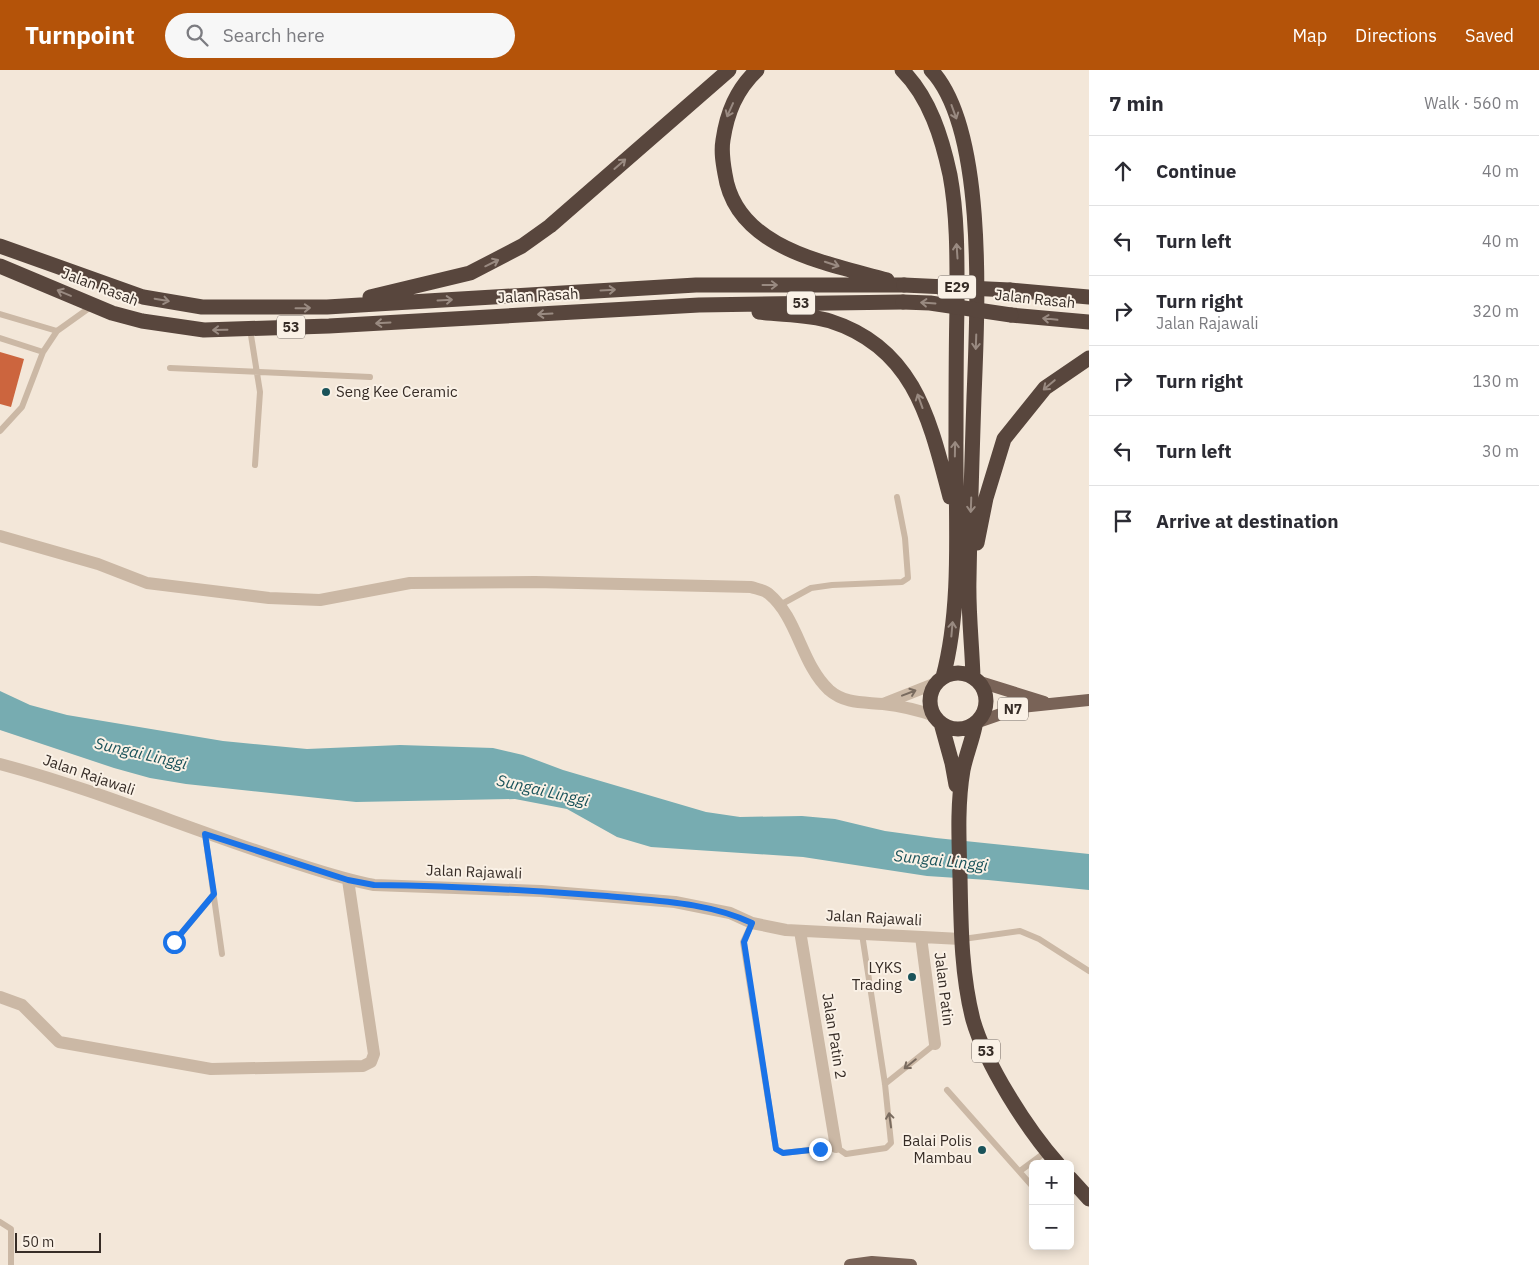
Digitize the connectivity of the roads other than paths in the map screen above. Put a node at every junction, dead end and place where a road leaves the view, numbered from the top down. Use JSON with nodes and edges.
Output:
{"nodes":[{"id":1,"x":729,"y":70,"type":"edge"},
{"id":2,"x":757,"y":70,"type":"edge"},
{"id":3,"x":902,"y":70,"type":"edge"},
{"id":4,"x":931,"y":70,"type":"edge"},
{"id":5,"x":0,"y":246,"type":"edge"},
{"id":6,"x":0,"y":266,"type":"edge"},
{"id":7,"x":904,"y":285,"type":"junction"},
{"id":8,"x":1089,"y":297,"type":"edge"},
{"id":9,"x":93,"y":305,"type":"junction"},
{"id":10,"x":699,"y":305,"type":"junction"},
{"id":11,"x":327,"y":307,"type":"junction"},
{"id":12,"x":0,"y":314,"type":"edge"},
{"id":13,"x":1089,"y":322,"type":"edge"},
{"id":14,"x":250,"y":329,"type":"junction"},
{"id":15,"x":57,"y":331,"type":"junction"},
{"id":16,"x":0,"y":338,"type":"edge"},
{"id":17,"x":43,"y":352,"type":"junction"},
{"id":18,"x":1089,"y":358,"type":"edge"},
{"id":19,"x":170,"y":368,"type":"dead end"},
{"id":20,"x":258,"y":371,"type":"junction"},
{"id":21,"x":370,"y":378,"type":"dead end"},
{"id":22,"x":0,"y":431,"type":"edge"},
{"id":23,"x":255,"y":465,"type":"dead end"},
{"id":24,"x":897,"y":497,"type":"dead end"},
{"id":25,"x":955,"y":515,"type":"junction"},
{"id":26,"x":0,"y":536,"type":"edge"},
{"id":27,"x":968,"y":581,"type":"junction"},
{"id":28,"x":780,"y":605,"type":"junction"},
{"id":29,"x":939,"y":680,"type":"junction"},
{"id":30,"x":977,"y":680,"type":"junction"},
{"id":31,"x":1089,"y":700,"type":"edge"},
{"id":32,"x":883,"y":704,"type":"junction"},
{"id":33,"x":1051,"y":704,"type":"junction"},
{"id":34,"x":938,"y":720,"type":"junction"},
{"id":35,"x":976,"y":724,"type":"junction"},
{"id":36,"x":0,"y":764,"type":"edge"},
{"id":37,"x":959,"y":804,"type":"junction"},
{"id":38,"x":205,"y":834,"type":"junction"},
{"id":39,"x":348,"y":880,"type":"junction"},
{"id":40,"x":214,"y":894,"type":"junction"},
{"id":41,"x":752,"y":923,"type":"junction"},
{"id":42,"x":800,"y":931,"type":"junction"},
{"id":43,"x":862,"y":934,"type":"junction"},
{"id":44,"x":921,"y":937,"type":"junction"},
{"id":45,"x":961,"y":939,"type":"junction"},
{"id":46,"x":174,"y":942,"type":"dead end"},
{"id":47,"x":222,"y":954,"type":"dead end"},
{"id":48,"x":1089,"y":971,"type":"edge"},
{"id":49,"x":0,"y":997,"type":"edge"},
{"id":50,"x":935,"y":1044,"type":"joint"},
{"id":51,"x":885,"y":1084,"type":"junction"},
{"id":52,"x":947,"y":1090,"type":"dead end"},
{"id":53,"x":836,"y":1147,"type":"junction"},
{"id":54,"x":1048,"y":1151,"type":"junction"},
{"id":55,"x":1055,"y":1160,"type":"edge"},
{"id":56,"x":1020,"y":1171,"type":"junction"},
{"id":57,"x":1029,"y":1182,"type":"edge"},
{"id":58,"x":1074,"y":1182,"type":"edge"},
{"id":59,"x":1089,"y":1199,"type":"edge"},
{"id":60,"x":0,"y":1222,"type":"edge"},
{"id":61,"x":11,"y":1265,"type":"edge"},
{"id":62,"x":850,"y":1265,"type":"edge"},
{"id":63,"x":911,"y":1265,"type":"edge"}],
"edges":[{"from":11,"to":1,"type":"highway","one_way":true},
{"from":2,"to":7,"type":"highway","one_way":true},
{"from":25,"to":3,"type":"highway","one_way":true},
{"from":4,"to":27,"type":"highway","one_way":true},
{"from":5,"to":11,"type":"highway","name":"Jalan Rasah","number":"53","one_way":true},
{"from":9,"to":6,"type":"highway","name":"Jalan Rasah","number":"53","one_way":true},
{"from":7,"to":8,"type":"highway","name":"Jalan Rasah","number":"E29","bridge":true},
{"from":11,"to":7,"type":"highway","name":"Jalan Rasah","number":"53","one_way":true},
{"from":14,"to":9,"type":"highway","name":"Jalan Rasah","number":"53","one_way":true},
{"from":9,"to":15,"type":"lane"},
{"from":13,"to":10,"type":"highway","name":"Jalan Rasah","number":"53","one_way":true,"bridge":true},
{"from":10,"to":14,"type":"highway","name":"Jalan Rasah","number":"53","one_way":true},
{"from":25,"to":10,"type":"highway","one_way":true},
{"from":12,"to":15,"type":"lane"},
{"from":14,"to":20,"type":"lane"},
{"from":15,"to":17,"type":"lane"},
{"from":16,"to":17,"type":"lane"},
{"from":17,"to":22,"type":"lane"},
{"from":18,"to":27,"type":"highway","one_way":true},
{"from":19,"to":20,"type":"lane"},
{"from":20,"to":21,"type":"lane"},
{"from":20,"to":23,"type":"lane"},
{"from":24,"to":28,"type":"lane"},
{"from":29,"to":25,"type":"highway","number":"53","one_way":true},
{"from":26,"to":28,"type":"street"},
{"from":27,"to":30,"type":"highway","number":"53"},
{"from":28,"to":32,"type":"street"},
{"from":29,"to":30,"type":"highway"},
{"from":32,"to":29,"type":"street","one_way":true},
{"from":29,"to":34,"type":"highway","number":"53"},
{"from":30,"to":33,"type":"main road","number":"N7"},
{"from":30,"to":35,"type":"highway","number":"53"},
{"from":31,"to":33,"type":"main road","number":"N7"},
{"from":32,"to":34,"type":"street"},
{"from":33,"to":35,"type":"main road","number":"N7"},
{"from":34,"to":35,"type":"highway"},
{"from":34,"to":37,"type":"highway","number":"53"},
{"from":35,"to":37,"type":"highway","number":"53"},
{"from":36,"to":38,"type":"street","name":"Jalan Rajawali"},
{"from":37,"to":45,"type":"highway","number":"53"},
{"from":38,"to":39,"type":"street","name":"Jalan Rajawali"},
{"from":38,"to":40,"type":"lane"},
{"from":39,"to":41,"type":"street","name":"Jalan Rajawali"},
{"from":39,"to":49,"type":"street"},
{"from":40,"to":46,"type":"lane"},
{"from":40,"to":47,"type":"lane"},
{"from":41,"to":42,"type":"street","name":"Jalan Rajawali"},
{"from":41,"to":53,"type":"lane"},
{"from":42,"to":43,"type":"street","name":"Jalan Rajawali"},
{"from":42,"to":53,"type":"street","name":"Jalan Patin 2"},
{"from":43,"to":44,"type":"street","name":"Jalan Rajawali"},
{"from":43,"to":51,"type":"lane"},
{"from":44,"to":45,"type":"street","name":"Jalan Rajawali"},
{"from":44,"to":50,"type":"street","name":"Jalan Patin"},
{"from":45,"to":48,"type":"lane"},
{"from":45,"to":54,"type":"highway","number":"53"},
{"from":50,"to":51,"type":"lane","one_way":true},
{"from":53,"to":51,"type":"lane","one_way":true},
{"from":52,"to":56,"type":"lane"},
{"from":54,"to":55,"type":"highway","number":"53"},
{"from":54,"to":56,"type":"lane"},
{"from":56,"to":57,"type":"lane"},
{"from":58,"to":59,"type":"highway"},
{"from":60,"to":61,"type":"lane"},
{"from":62,"to":63,"type":"main road"}]}
